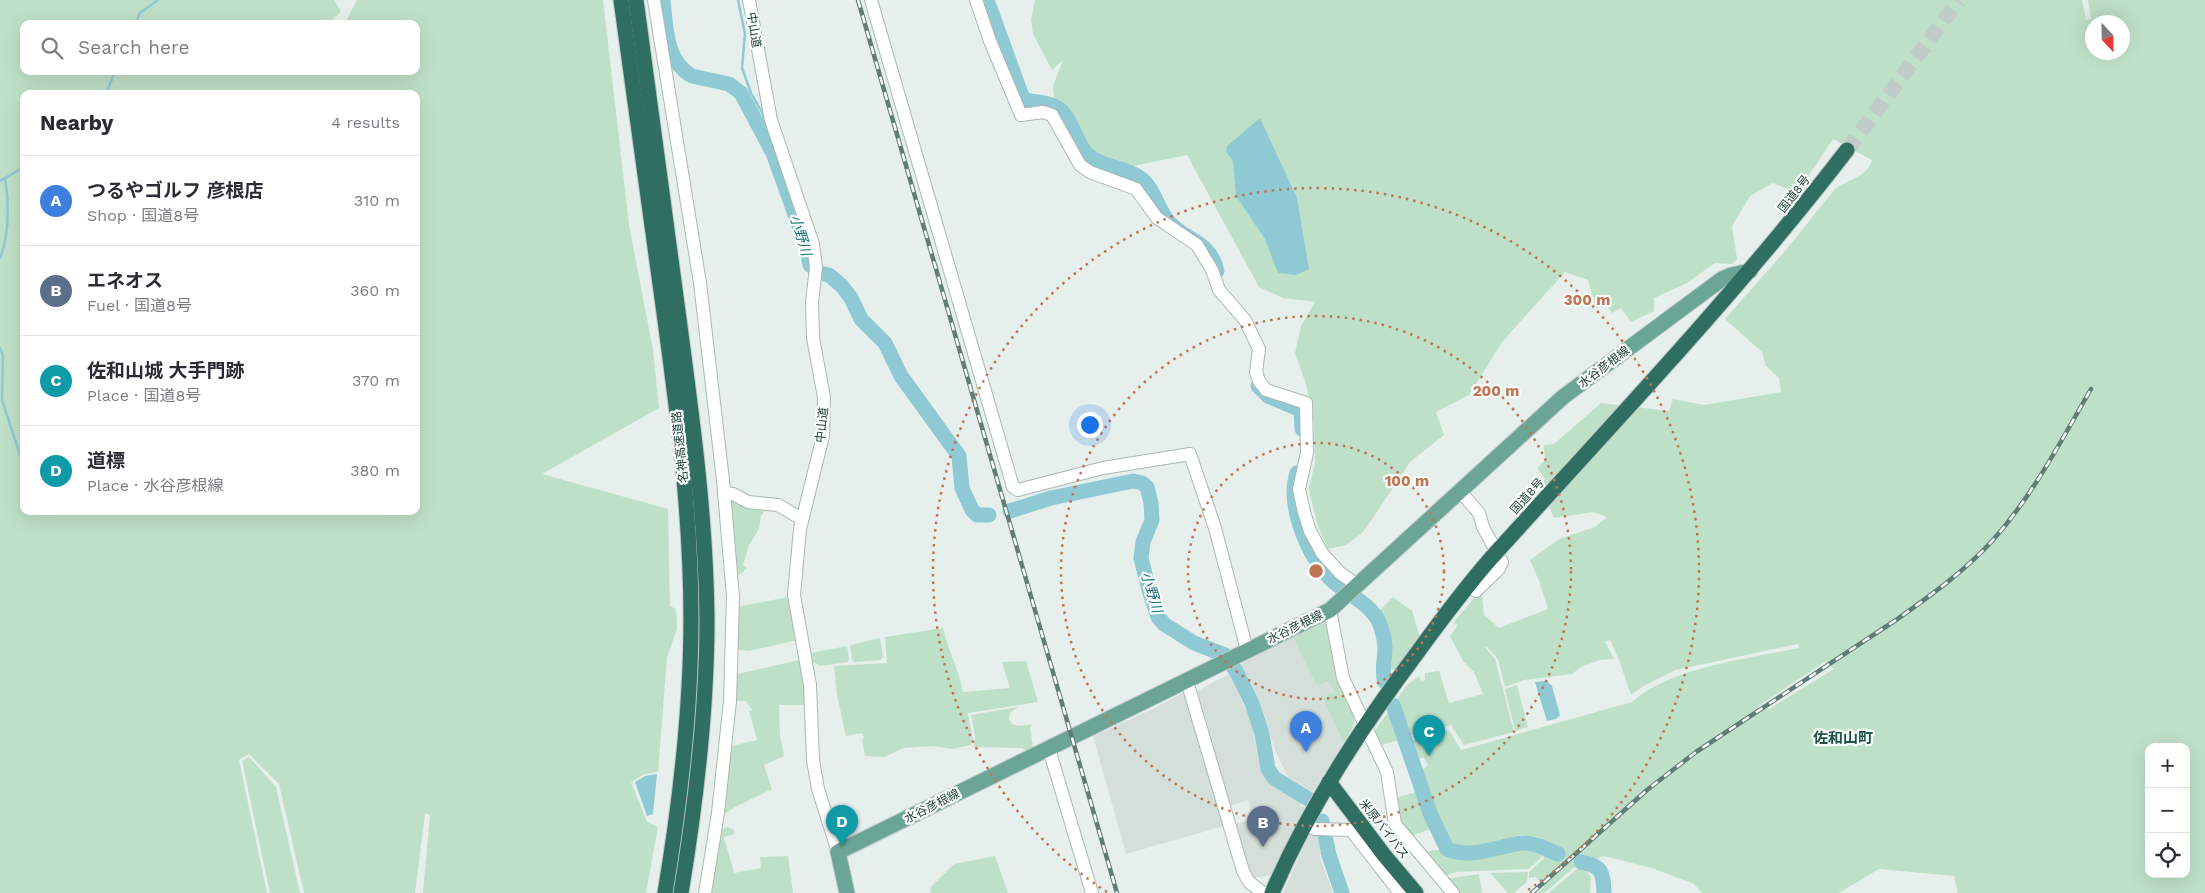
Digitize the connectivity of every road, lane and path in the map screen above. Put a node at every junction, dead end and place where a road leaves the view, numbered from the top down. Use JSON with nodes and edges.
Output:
{"nodes":[{"id":1,"x":621,"y":0,"type":"edge"},
{"id":2,"x":636,"y":0,"type":"edge"},
{"id":3,"x":654,"y":0,"type":"edge"},
{"id":4,"x":749,"y":0,"type":"edge"},
{"id":5,"x":871,"y":0,"type":"edge"},
{"id":6,"x":976,"y":0,"type":"edge"},
{"id":7,"x":1847,"y":150,"type":"tunnel mouth"},
{"id":8,"x":1750,"y":271,"type":"junction"},
{"id":9,"x":1459,"y":490,"type":"junction"},
{"id":10,"x":724,"y":493,"type":"junction"},
{"id":11,"x":802,"y":519,"type":"junction"},
{"id":12,"x":1468,"y":584,"type":"junction"},
{"id":13,"x":1350,"y":589,"type":"junction"},
{"id":14,"x":1330,"y":610,"type":"junction"},
{"id":15,"x":1247,"y":650,"type":"junction"},
{"id":16,"x":1187,"y":681,"type":"junction"},
{"id":17,"x":1366,"y":724,"type":"junction"},
{"id":18,"x":1049,"y":749,"type":"junction"},
{"id":19,"x":1329,"y":782,"type":"junction"},
{"id":20,"x":1318,"y":828,"type":"junction"},
{"id":21,"x":838,"y":852,"type":"junction"},
{"id":22,"x":665,"y":893,"type":"edge"},
{"id":23,"x":680,"y":893,"type":"edge"},
{"id":24,"x":705,"y":893,"type":"edge"},
{"id":25,"x":847,"y":893,"type":"edge"},
{"id":26,"x":1092,"y":893,"type":"edge"},
{"id":27,"x":1263,"y":893,"type":"edge"},
{"id":28,"x":1272,"y":893,"type":"edge"},
{"id":29,"x":1400,"y":893,"type":"edge"},
{"id":30,"x":1416,"y":893,"type":"edge"},
{"id":31,"x":1453,"y":893,"type":"edge"}],
"edges":[{"from":1,"to":22,"type":"highway","name":"名神高速道路"},
{"from":2,"to":23,"type":"highway","name":"名神高速道路"},
{"from":3,"to":10,"type":"street"},
{"from":4,"to":11,"type":"street","name":"中山道"},
{"from":5,"to":15,"type":"street"},
{"from":6,"to":13,"type":"street"},
{"from":7,"to":8,"type":"highway","name":"国道8号"},
{"from":8,"to":9,"type":"main road","name":"水谷彦根線"},
{"from":8,"to":12,"type":"highway","name":"国道8号"},
{"from":9,"to":12,"type":"street"},
{"from":9,"to":13,"type":"main road","name":"水谷彦根線"},
{"from":10,"to":11,"type":"street"},
{"from":10,"to":24,"type":"street"},
{"from":11,"to":21,"type":"street","name":"中山道"},
{"from":12,"to":17,"type":"highway","name":"国道8号"},
{"from":13,"to":14,"type":"main road","name":"水谷彦根線"},
{"from":14,"to":15,"type":"main road","name":"水谷彦根線"},
{"from":14,"to":17,"type":"street"},
{"from":15,"to":16,"type":"main road","name":"水谷彦根線"},
{"from":16,"to":18,"type":"main road","name":"水谷彦根線"},
{"from":16,"to":27,"type":"street"},
{"from":17,"to":19,"type":"highway","name":"国道8号"},
{"from":17,"to":31,"type":"street"},
{"from":18,"to":21,"type":"main road","name":"水谷彦根線"},
{"from":18,"to":26,"type":"street"},
{"from":19,"to":20,"type":"highway","name":"国道8号"},
{"from":19,"to":30,"type":"highway","name":"米原バイパス"},
{"from":20,"to":28,"type":"highway","name":"国道8号"},
{"from":20,"to":29,"type":"street"},
{"from":21,"to":25,"type":"main road"}]}
